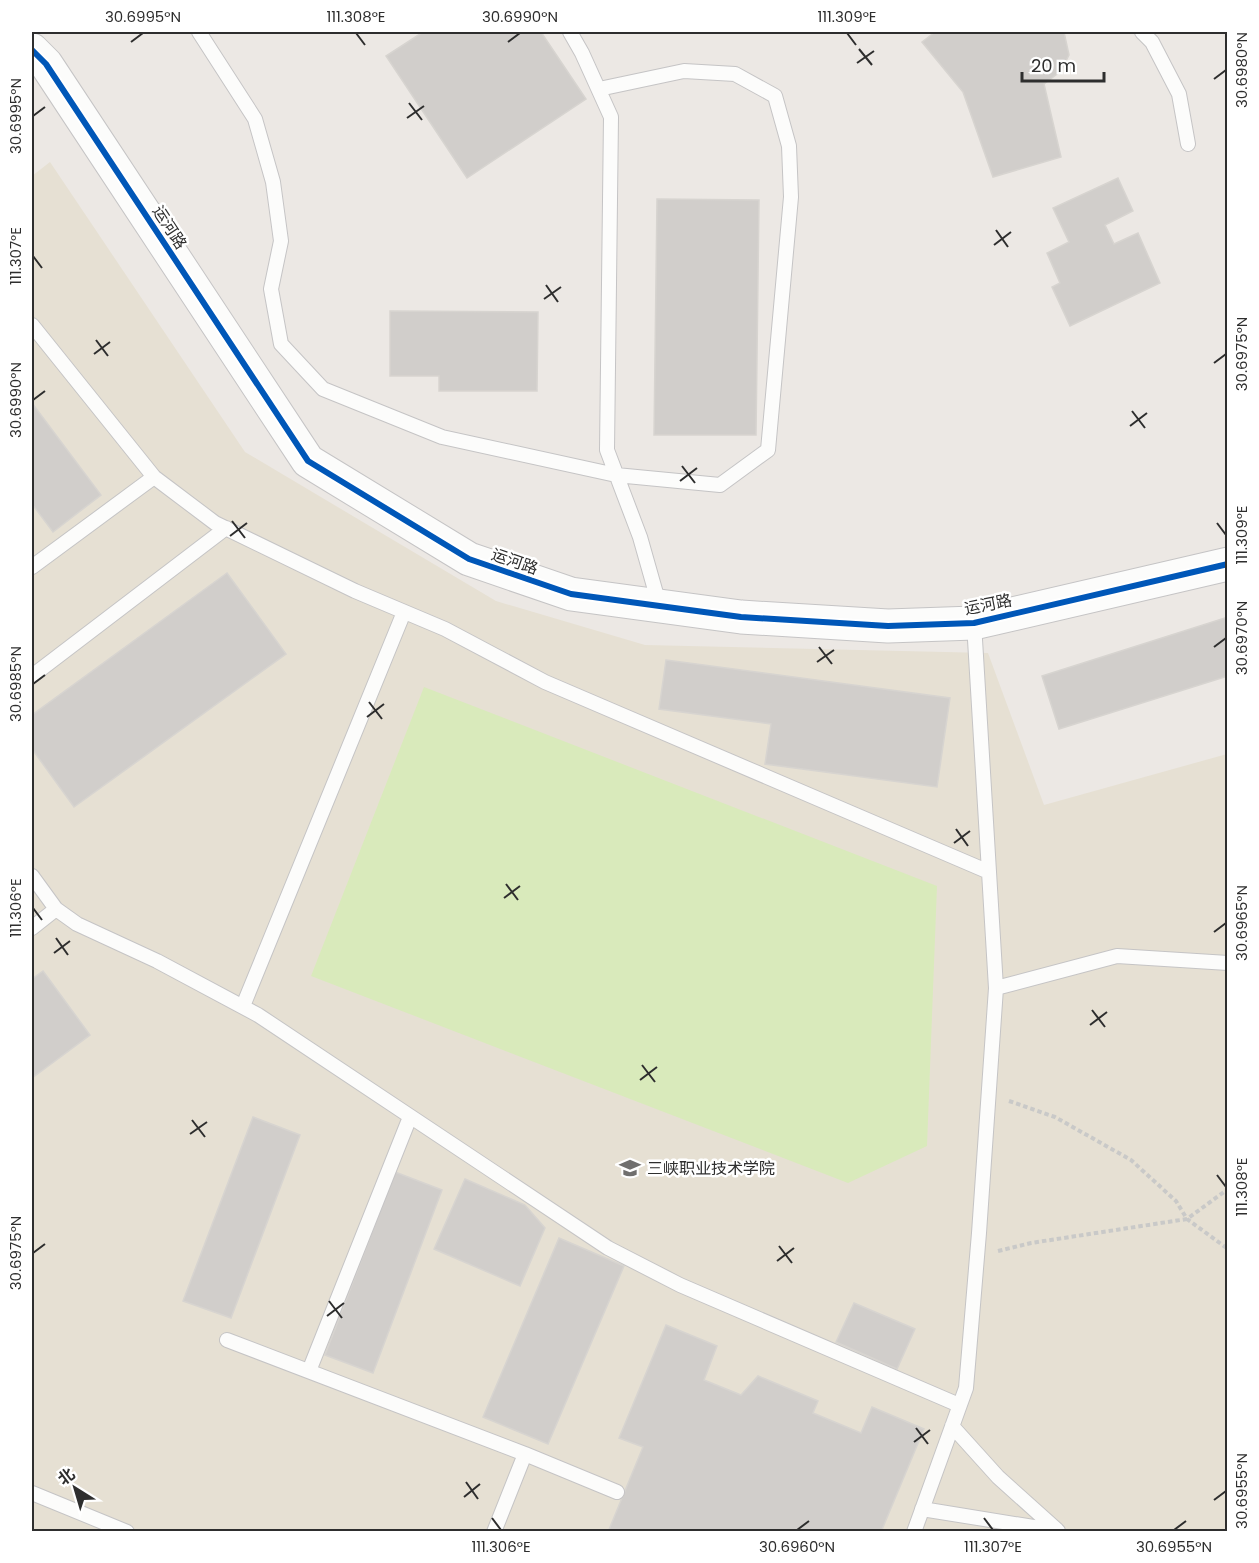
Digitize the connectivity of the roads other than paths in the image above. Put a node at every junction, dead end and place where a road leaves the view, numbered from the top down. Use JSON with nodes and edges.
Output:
{"nodes":[{"id":1,"x":199,"y":32,"type":"edge"},
{"id":2,"x":570,"y":32,"type":"edge"},
{"id":3,"x":1142,"y":32,"type":"edge"},
{"id":4,"x":32,"y":50,"type":"edge"},
{"id":5,"x":598,"y":89,"type":"junction"},
{"id":6,"x":1188,"y":144,"type":"dead end"},
{"id":7,"x":32,"y":325,"type":"edge"},
{"id":8,"x":616,"y":475,"type":"junction"},
{"id":9,"x":154,"y":477,"type":"junction"},
{"id":10,"x":226,"y":528,"type":"junction"},
{"id":11,"x":1227,"y":564,"type":"edge"},
{"id":12,"x":32,"y":567,"type":"edge"},
{"id":13,"x":659,"y":606,"type":"junction"},
{"id":14,"x":404,"y":612,"type":"junction"},
{"id":15,"x":974,"y":623,"type":"junction"},
{"id":16,"x":32,"y":676,"type":"edge"},
{"id":17,"x":989,"y":872,"type":"junction"},
{"id":18,"x":32,"y":876,"type":"edge"},
{"id":19,"x":56,"y":909,"type":"junction"},
{"id":20,"x":32,"y":928,"type":"edge"},
{"id":21,"x":1227,"y":963,"type":"edge"},
{"id":22,"x":996,"y":988,"type":"junction"},
{"id":23,"x":243,"y":1006,"type":"junction"},
{"id":24,"x":410,"y":1117,"type":"junction"},
{"id":25,"x":227,"y":1340,"type":"dead end"},
{"id":26,"x":309,"y":1371,"type":"junction"},
{"id":27,"x":959,"y":1406,"type":"junction"},
{"id":28,"x":952,"y":1426,"type":"junction"},
{"id":29,"x":525,"y":1454,"type":"junction"},
{"id":30,"x":617,"y":1492,"type":"dead end"},
{"id":31,"x":32,"y":1494,"type":"edge"},
{"id":32,"x":922,"y":1509,"type":"junction"},
{"id":33,"x":1059,"y":1531,"type":"edge"},
{"id":34,"x":128,"y":1532,"type":"edge"},
{"id":35,"x":494,"y":1532,"type":"edge"},
{"id":36,"x":914,"y":1532,"type":"edge"}],
"edges":[{"from":1,"to":8,"type":"lane"},
{"from":2,"to":5,"type":"lane"},
{"from":3,"to":6,"type":"lane"},
{"from":4,"to":13,"type":"street","name":"运河路"},
{"from":5,"to":8,"type":"lane"},
{"from":5,"to":8,"type":"lane"},
{"from":7,"to":9,"type":"lane"},
{"from":8,"to":13,"type":"lane"},
{"from":9,"to":10,"type":"lane"},
{"from":9,"to":12,"type":"lane"},
{"from":10,"to":14,"type":"lane"},
{"from":10,"to":16,"type":"lane"},
{"from":11,"to":15,"type":"street","name":"运河路"},
{"from":13,"to":15,"type":"street","name":"运河路"},
{"from":14,"to":17,"type":"lane"},
{"from":14,"to":23,"type":"lane"},
{"from":15,"to":17,"type":"lane"},
{"from":17,"to":22,"type":"lane"},
{"from":18,"to":19,"type":"lane"},
{"from":19,"to":20,"type":"lane"},
{"from":19,"to":23,"type":"lane"},
{"from":21,"to":22,"type":"lane"},
{"from":22,"to":27,"type":"lane"},
{"from":23,"to":24,"type":"lane"},
{"from":24,"to":26,"type":"lane"},
{"from":24,"to":27,"type":"lane"},
{"from":25,"to":26,"type":"lane"},
{"from":26,"to":29,"type":"lane"},
{"from":27,"to":28,"type":"lane"},
{"from":28,"to":32,"type":"lane"},
{"from":28,"to":33,"type":"lane"},
{"from":29,"to":30,"type":"lane"},
{"from":29,"to":35,"type":"lane"},
{"from":31,"to":34,"type":"lane"},
{"from":32,"to":33,"type":"lane"},
{"from":32,"to":36,"type":"lane"}]}
